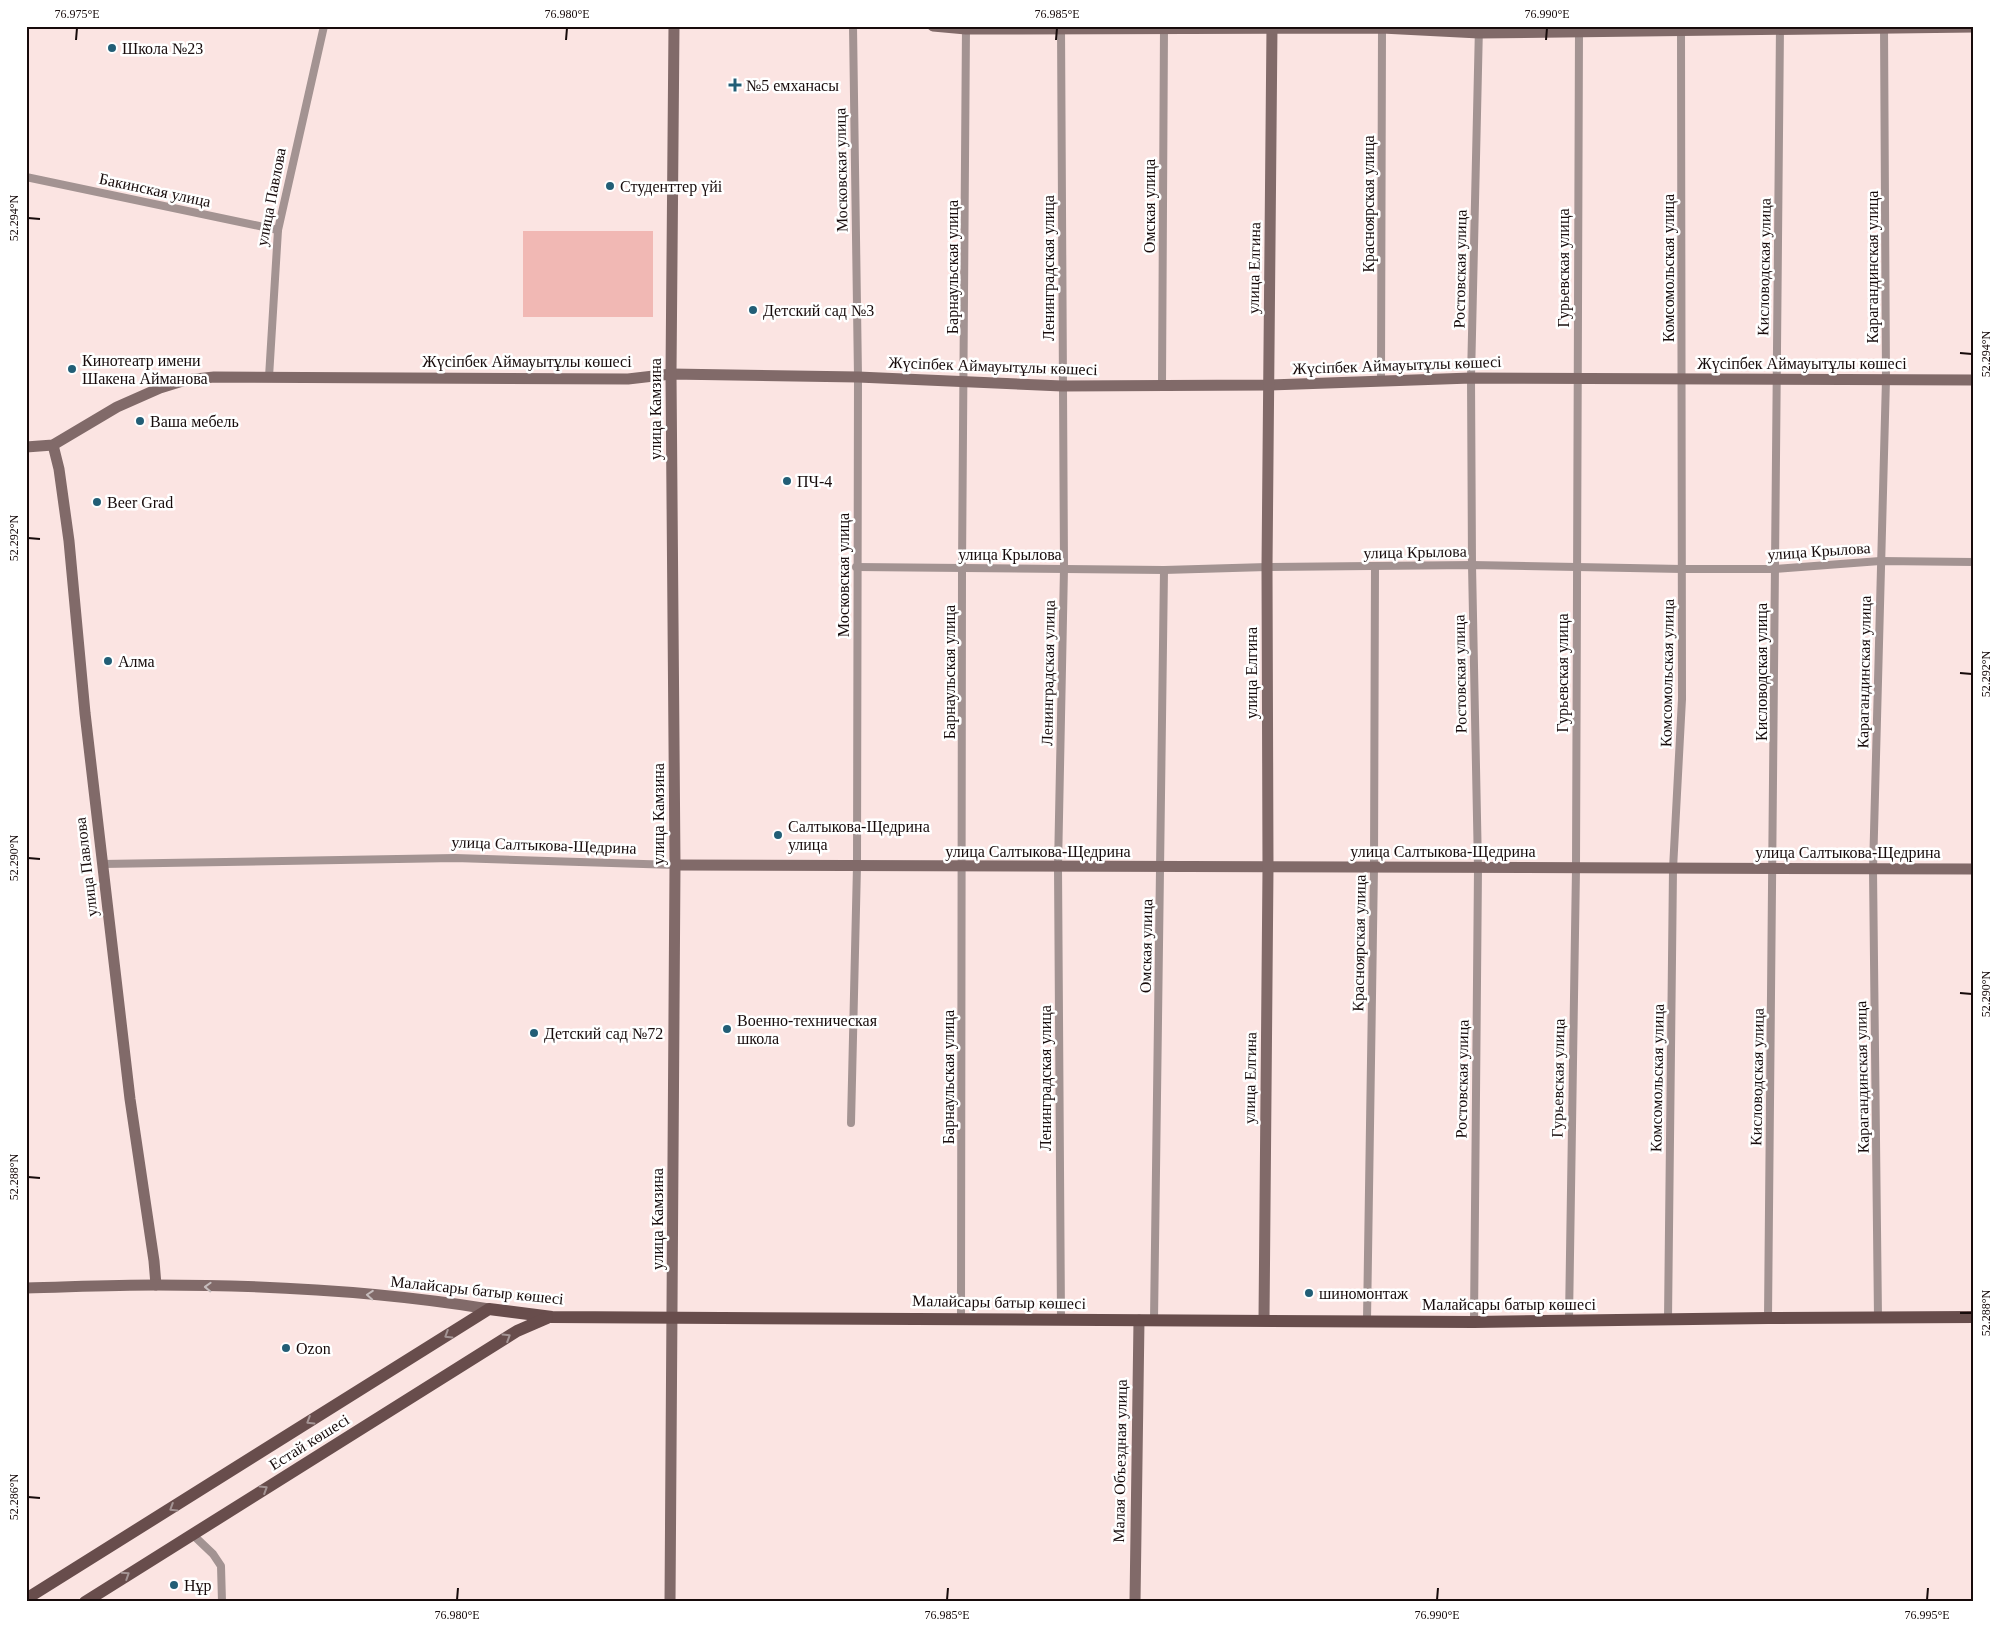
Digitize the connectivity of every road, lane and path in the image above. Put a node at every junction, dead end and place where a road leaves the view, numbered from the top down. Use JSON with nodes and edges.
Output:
{"nodes":[{"id":1,"x":324,"y":26,"type":"edge"},
{"id":2,"x":674,"y":26,"type":"edge"},
{"id":3,"x":853,"y":26,"type":"edge"},
{"id":4,"x":933,"y":26,"type":"edge"},
{"id":5,"x":966,"y":27,"type":"edge"},
{"id":6,"x":1164,"y":27,"type":"edge"},
{"id":7,"x":1272,"y":27,"type":"edge"},
{"id":8,"x":1382,"y":27,"type":"edge"},
{"id":9,"x":1780,"y":27,"type":"edge"},
{"id":10,"x":1884,"y":27,"type":"edge"},
{"id":11,"x":1974,"y":27,"type":"edge"},
{"id":12,"x":1062,"y":28,"type":"edge"},
{"id":13,"x":1682,"y":28,"type":"edge"},
{"id":14,"x":1479,"y":29,"type":"edge"},
{"id":15,"x":1579,"y":29,"type":"edge"},
{"id":16,"x":26,"y":177,"type":"edge"},
{"id":17,"x":278,"y":230,"type":"junction"},
{"id":18,"x":671,"y":374,"type":"junction"},
{"id":19,"x":269,"y":377,"type":"junction"},
{"id":20,"x":858,"y":377,"type":"junction"},
{"id":21,"x":1471,"y":378,"type":"junction"},
{"id":22,"x":1576,"y":378,"type":"junction"},
{"id":23,"x":1682,"y":378,"type":"junction"},
{"id":24,"x":1777,"y":378,"type":"junction"},
{"id":25,"x":1886,"y":379,"type":"junction"},
{"id":26,"x":1974,"y":380,"type":"edge"},
{"id":27,"x":1381,"y":381,"type":"junction"},
{"id":28,"x":965,"y":383,"type":"junction"},
{"id":29,"x":1162,"y":385,"type":"junction"},
{"id":30,"x":1269,"y":385,"type":"junction"},
{"id":31,"x":1062,"y":386,"type":"junction"},
{"id":32,"x":53,"y":445,"type":"junction"},
{"id":33,"x":26,"y":447,"type":"edge"},
{"id":34,"x":1880,"y":561,"type":"junction"},
{"id":35,"x":1974,"y":562,"type":"edge"},
{"id":36,"x":1472,"y":565,"type":"junction"},
{"id":37,"x":1576,"y":566,"type":"junction"},
{"id":38,"x":856,"y":567,"type":"junction"},
{"id":39,"x":1267,"y":567,"type":"junction"},
{"id":40,"x":1374,"y":567,"type":"junction"},
{"id":41,"x":962,"y":568,"type":"junction"},
{"id":42,"x":1064,"y":568,"type":"junction"},
{"id":43,"x":1682,"y":569,"type":"junction"},
{"id":44,"x":1776,"y":569,"type":"junction"},
{"id":45,"x":1164,"y":570,"type":"junction"},
{"id":46,"x":102,"y":864,"type":"junction"},
{"id":47,"x":675,"y":866,"type":"junction"},
{"id":48,"x":857,"y":866,"type":"junction"},
{"id":49,"x":962,"y":867,"type":"junction"},
{"id":50,"x":1058,"y":867,"type":"junction"},
{"id":51,"x":1161,"y":867,"type":"junction"},
{"id":52,"x":1374,"y":867,"type":"junction"},
{"id":53,"x":1268,"y":868,"type":"junction"},
{"id":54,"x":1478,"y":868,"type":"junction"},
{"id":55,"x":1773,"y":868,"type":"junction"},
{"id":56,"x":1576,"y":869,"type":"junction"},
{"id":57,"x":1673,"y":869,"type":"junction"},
{"id":58,"x":1974,"y":869,"type":"edge"},
{"id":59,"x":1872,"y":870,"type":"junction"},
{"id":60,"x":851,"y":1123,"type":"dead end"},
{"id":61,"x":156,"y":1285,"type":"junction"},
{"id":62,"x":26,"y":1288,"type":"edge"},
{"id":63,"x":489,"y":1309,"type":"junction"},
{"id":64,"x":673,"y":1316,"type":"junction"},
{"id":65,"x":552,"y":1317,"type":"junction"},
{"id":66,"x":1974,"y":1317,"type":"edge"},
{"id":67,"x":961,"y":1318,"type":"junction"},
{"id":68,"x":1768,"y":1318,"type":"junction"},
{"id":69,"x":1878,"y":1318,"type":"junction"},
{"id":70,"x":1061,"y":1319,"type":"junction"},
{"id":71,"x":1569,"y":1319,"type":"junction"},
{"id":72,"x":1139,"y":1320,"type":"junction"},
{"id":73,"x":1264,"y":1320,"type":"junction"},
{"id":74,"x":1367,"y":1320,"type":"junction"},
{"id":75,"x":1668,"y":1320,"type":"junction"},
{"id":76,"x":1154,"y":1321,"type":"junction"},
{"id":77,"x":1474,"y":1322,"type":"junction"},
{"id":78,"x":192,"y":1534,"type":"junction"},
{"id":79,"x":26,"y":1599,"type":"edge"},
{"id":80,"x":85,"y":1602,"type":"edge"},
{"id":81,"x":222,"y":1602,"type":"edge"},
{"id":82,"x":670,"y":1602,"type":"edge"},
{"id":83,"x":1134,"y":1602,"type":"edge"}],
"edges":[{"from":1,"to":17,"type":"street","name":"улица Павлова"},
{"from":2,"to":18,"type":"street","name":"улица Камзина"},
{"from":3,"to":20,"type":"street","name":"Московская улица"},
{"from":4,"to":5,"type":"street"},
{"from":5,"to":12,"type":"street"},
{"from":5,"to":28,"type":"street","name":"Барнаульская улица"},
{"from":6,"to":7,"type":"street"},
{"from":6,"to":12,"type":"street"},
{"from":6,"to":29,"type":"street","name":"Омская улица"},
{"from":7,"to":8,"type":"street"},
{"from":7,"to":30,"type":"street","name":"улица Елгина"},
{"from":8,"to":14,"type":"street"},
{"from":8,"to":27,"type":"street","name":"Красноярская улица"},
{"from":9,"to":10,"type":"street"},
{"from":9,"to":13,"type":"street"},
{"from":9,"to":24,"type":"street","name":"Кисловодская улица"},
{"from":10,"to":11,"type":"street"},
{"from":10,"to":25,"type":"street","name":"Карагандинская улица"},
{"from":12,"to":31,"type":"street","name":"Ленинградская улица"},
{"from":13,"to":15,"type":"street"},
{"from":13,"to":23,"type":"street","name":"Комсомольская улица"},
{"from":14,"to":15,"type":"street"},
{"from":14,"to":21,"type":"street","name":"Ростовская улица"},
{"from":15,"to":22,"type":"street","name":"Гурьевская улица"},
{"from":16,"to":17,"type":"street","name":"Бакинская улица"},
{"from":17,"to":19,"type":"street","name":"улица Павлова"},
{"from":18,"to":19,"type":"street","name":"Жүсіпбек Аймауытұлы көшесі"},
{"from":18,"to":20,"type":"street","name":"Жүсіпбек Аймауытұлы көшесі"},
{"from":18,"to":47,"type":"street","name":"улица Камзина"},
{"from":19,"to":32,"type":"street","name":"Жүсіпбек Аймауытұлы көшесі"},
{"from":20,"to":28,"type":"street","name":"Жүсіпбек Аймауытұлы көшесі"},
{"from":20,"to":38,"type":"street","name":"Московская улица"},
{"from":21,"to":22,"type":"street","name":"Жүсіпбек Аймауытұлы көшесі"},
{"from":21,"to":27,"type":"street","name":"Жүсіпбек Аймауытұлы көшесі"},
{"from":21,"to":36,"type":"street","name":"Ростовская улица"},
{"from":22,"to":23,"type":"street","name":"Жүсіпбек Аймауытұлы көшесі"},
{"from":22,"to":37,"type":"street","name":"Гурьевская улица"},
{"from":23,"to":24,"type":"street","name":"Жүсіпбек Аймауытұлы көшесі"},
{"from":23,"to":43,"type":"street","name":"Комсомольская улица"},
{"from":24,"to":25,"type":"street","name":"Жүсіпбек Аймауытұлы көшесі"},
{"from":24,"to":44,"type":"street","name":"Кисловодская улица"},
{"from":25,"to":26,"type":"street","name":"Жүсіпбек Аймауытұлы көшесі"},
{"from":25,"to":34,"type":"street","name":"Карагандинская улица"},
{"from":27,"to":30,"type":"street","name":"Жүсіпбек Аймауытұлы көшесі"},
{"from":28,"to":31,"type":"street","name":"Жүсіпбек Аймауытұлы көшесі"},
{"from":28,"to":41,"type":"street","name":"Барнаульская улица"},
{"from":29,"to":30,"type":"street","name":"Жүсіпбек Аймауытұлы көшесі"},
{"from":29,"to":31,"type":"street","name":"Жүсіпбек Аймауытұлы көшесі"},
{"from":30,"to":39,"type":"street","name":"улица Елгина"},
{"from":31,"to":42,"type":"street","name":"Ленинградская улица"},
{"from":32,"to":33,"type":"street","name":"Жүсіпбек Аймауытұлы көшесі"},
{"from":32,"to":46,"type":"street","name":"улица Павлова"},
{"from":34,"to":35,"type":"street","name":"улица Крылова"},
{"from":34,"to":44,"type":"street","name":"улица Крылова"},
{"from":34,"to":59,"type":"street","name":"Карагандинская улица"},
{"from":36,"to":37,"type":"street","name":"улица Крылова"},
{"from":36,"to":40,"type":"street","name":"улица Крылова"},
{"from":36,"to":54,"type":"street","name":"Ростовская улица"},
{"from":37,"to":43,"type":"street","name":"улица Крылова"},
{"from":37,"to":56,"type":"street","name":"Гурьевская улица"},
{"from":38,"to":41,"type":"street","name":"улица Крылова"},
{"from":38,"to":48,"type":"street","name":"Московская улица"},
{"from":39,"to":40,"type":"street","name":"улица Крылова"},
{"from":39,"to":45,"type":"street","name":"улица Крылова"},
{"from":39,"to":53,"type":"street","name":"улица Елгина"},
{"from":40,"to":52,"type":"street","name":"Красноярская улица"},
{"from":41,"to":42,"type":"street","name":"улица Крылова"},
{"from":41,"to":49,"type":"street","name":"Барнаульская улица"},
{"from":42,"to":45,"type":"street","name":"улица Крылова"},
{"from":42,"to":50,"type":"street","name":"Ленинградская улица"},
{"from":43,"to":44,"type":"street","name":"улица Крылова"},
{"from":43,"to":57,"type":"street","name":"Комсомольская улица"},
{"from":44,"to":55,"type":"street","name":"Кисловодская улица"},
{"from":45,"to":51,"type":"street","name":"Омская улица"},
{"from":46,"to":47,"type":"street","name":"улица Салтыкова-Щедрина"},
{"from":46,"to":61,"type":"street","name":"улица Павлова"},
{"from":47,"to":48,"type":"street","name":"улица Салтыкова-Щедрина"},
{"from":47,"to":64,"type":"street","name":"улица Камзина"},
{"from":48,"to":49,"type":"street","name":"улица Салтыкова-Щедрина"},
{"from":48,"to":60,"type":"street","name":"Московская улица"},
{"from":49,"to":50,"type":"street","name":"улица Салтыкова-Щедрина"},
{"from":49,"to":67,"type":"street","name":"Барнаульская улица"},
{"from":50,"to":51,"type":"street","name":"улица Салтыкова-Щедрина"},
{"from":50,"to":70,"type":"street","name":"Ленинградская улица"},
{"from":51,"to":53,"type":"street","name":"улица Салтыкова-Щедрина"},
{"from":51,"to":76,"type":"street","name":"Омская улица"},
{"from":52,"to":53,"type":"street","name":"улица Салтыкова-Щедрина"},
{"from":52,"to":54,"type":"street","name":"улица Салтыкова-Щедрина"},
{"from":52,"to":74,"type":"street","name":"Красноярская улица"},
{"from":53,"to":73,"type":"street","name":"улица Елгина"},
{"from":54,"to":56,"type":"street","name":"улица Салтыкова-Щедрина"},
{"from":54,"to":77,"type":"street","name":"Ростовская улица"},
{"from":55,"to":57,"type":"street","name":"улица Салтыкова-Щедрина"},
{"from":55,"to":59,"type":"street","name":"улица Салтыкова-Щедрина"},
{"from":55,"to":68,"type":"street","name":"Кисловодская улица"},
{"from":56,"to":57,"type":"street","name":"улица Салтыкова-Щедрина"},
{"from":56,"to":71,"type":"street","name":"Гурьевская улица"},
{"from":57,"to":75,"type":"street","name":"Комсомольская улица"},
{"from":58,"to":59,"type":"street","name":"улица Салтыкова-Щедрина"},
{"from":59,"to":69,"type":"street","name":"Карагандинская улица"},
{"from":61,"to":62,"type":"street","name":"Малайсары батыр көшесі"},
{"from":63,"to":61,"type":"street","name":"Малайсары батыр көшесі","one_way":true},
{"from":63,"to":65,"type":"main road","name":"Малайсары батыр көшесі"},
{"from":63,"to":79,"type":"main road","name":"Естай көшесі","one_way":true},
{"from":64,"to":65,"type":"main road","name":"Малайсары батыр көшесі"},
{"from":64,"to":67,"type":"main road","name":"Малайсары батыр көшесі"},
{"from":64,"to":82,"type":"street","name":"улица Камзина"},
{"from":78,"to":65,"type":"main road","name":"Естай көшесі","one_way":true},
{"from":66,"to":69,"type":"main road","name":"Малайсары батыр көшесі"},
{"from":67,"to":70,"type":"main road","name":"Малайсары батыр көшесі"},
{"from":68,"to":69,"type":"main road","name":"Малайсары батыр көшесі"},
{"from":68,"to":75,"type":"main road","name":"Малайсары батыр көшесі"},
{"from":70,"to":72,"type":"main road","name":"Малайсары батыр көшесі"},
{"from":71,"to":75,"type":"main road","name":"Малайсары батыр көшесі"},
{"from":71,"to":77,"type":"main road","name":"Малайсары батыр көшесі"},
{"from":72,"to":76,"type":"main road","name":"Малайсары батыр көшесі"},
{"from":72,"to":83,"type":"street","name":"Малая Объездная улица"},
{"from":73,"to":74,"type":"main road","name":"Малайсары батыр көшесі"},
{"from":73,"to":76,"type":"main road","name":"Малайсары батыр көшесі"},
{"from":74,"to":77,"type":"main road","name":"Малайсары батыр көшесі"},
{"from":80,"to":78,"type":"main road","name":"Естай көшесі","one_way":true},
{"from":78,"to":81,"type":"street"}]}
